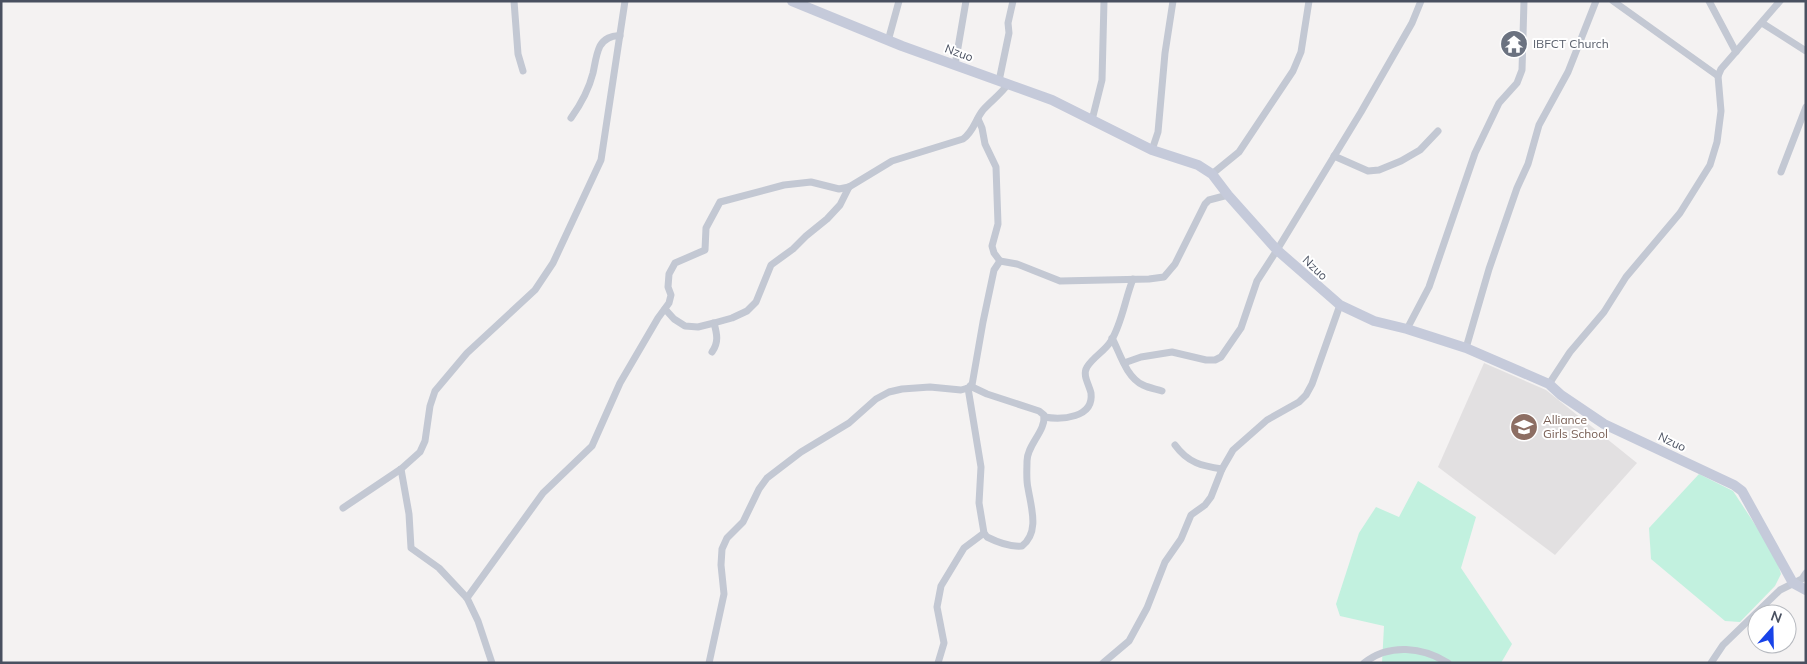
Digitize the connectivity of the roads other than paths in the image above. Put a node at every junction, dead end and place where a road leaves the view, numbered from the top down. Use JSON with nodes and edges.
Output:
{"nodes":[{"id":1,"x":514,"y":1,"type":"edge"},
{"id":2,"x":625,"y":1,"type":"edge"},
{"id":3,"x":792,"y":1,"type":"edge"},
{"id":4,"x":899,"y":1,"type":"edge"},
{"id":5,"x":966,"y":1,"type":"edge"},
{"id":6,"x":1013,"y":1,"type":"edge"},
{"id":7,"x":1104,"y":1,"type":"edge"},
{"id":8,"x":1173,"y":1,"type":"edge"},
{"id":9,"x":1309,"y":1,"type":"edge"},
{"id":10,"x":1421,"y":1,"type":"edge"},
{"id":11,"x":1524,"y":1,"type":"edge"},
{"id":12,"x":1596,"y":1,"type":"edge"},
{"id":13,"x":1613,"y":1,"type":"edge"},
{"id":14,"x":1708,"y":1,"type":"edge"},
{"id":15,"x":1780,"y":1,"type":"edge"},
{"id":16,"x":1762,"y":23,"type":"junction"},
{"id":17,"x":620,"y":36,"type":"junction"},
{"id":18,"x":888,"y":41,"type":"junction"},
{"id":19,"x":1806,"y":51,"type":"edge"},
{"id":20,"x":1736,"y":52,"type":"junction"},
{"id":21,"x":955,"y":65,"type":"junction"},
{"id":22,"x":523,"y":71,"type":"dead end"},
{"id":23,"x":1718,"y":76,"type":"junction"},
{"id":24,"x":1004,"y":82,"type":"junction"},
{"id":25,"x":1806,"y":107,"type":"edge"},
{"id":26,"x":571,"y":118,"type":"dead end"},
{"id":27,"x":978,"y":119,"type":"junction"},
{"id":28,"x":1092,"y":120,"type":"junction"},
{"id":29,"x":1438,"y":131,"type":"dead end"},
{"id":30,"x":1152,"y":150,"type":"junction"},
{"id":31,"x":1334,"y":156,"type":"junction"},
{"id":32,"x":1781,"y":172,"type":"dead end"},
{"id":33,"x":1212,"y":174,"type":"junction"},
{"id":34,"x":849,"y":188,"type":"junction"},
{"id":35,"x":1228,"y":195,"type":"junction"},
{"id":36,"x":1277,"y":250,"type":"junction"},
{"id":37,"x":1000,"y":262,"type":"junction"},
{"id":38,"x":1133,"y":279,"type":"junction"},
{"id":39,"x":1340,"y":305,"type":"junction"},
{"id":40,"x":665,"y":309,"type":"junction"},
{"id":41,"x":714,"y":323,"type":"junction"},
{"id":42,"x":1407,"y":329,"type":"junction"},
{"id":43,"x":1112,"y":338,"type":"junction"},
{"id":44,"x":1466,"y":348,"type":"junction"},
{"id":45,"x":712,"y":352,"type":"dead end"},
{"id":46,"x":1124,"y":363,"type":"junction"},
{"id":47,"x":1549,"y":384,"type":"junction"},
{"id":48,"x":969,"y":387,"type":"junction"},
{"id":49,"x":1162,"y":391,"type":"dead end"},
{"id":50,"x":1044,"y":417,"type":"junction"},
{"id":51,"x":1175,"y":446,"type":"dead end"},
{"id":52,"x":401,"y":469,"type":"junction"},
{"id":53,"x":1222,"y":469,"type":"junction"},
{"id":54,"x":344,"y":508,"type":"dead end"},
{"id":55,"x":984,"y":533,"type":"junction"},
{"id":56,"x":1806,"y":573,"type":"edge"},
{"id":57,"x":1793,"y":583,"type":"junction"},
{"id":58,"x":1806,"y":590,"type":"edge"},
{"id":59,"x":468,"y":598,"type":"junction"},
{"id":60,"x":492,"y":663,"type":"edge"},
{"id":61,"x":709,"y":663,"type":"edge"},
{"id":62,"x":938,"y":663,"type":"edge"},
{"id":63,"x":1104,"y":663,"type":"edge"},
{"id":64,"x":1364,"y":663,"type":"edge"},
{"id":65,"x":1448,"y":663,"type":"edge"},
{"id":66,"x":1711,"y":663,"type":"edge"}],
"edges":[{"from":1,"to":22,"type":"street"},
{"from":2,"to":17,"type":"street"},
{"from":3,"to":18,"type":"street","name":"Nzuo"},
{"from":4,"to":18,"type":"street"},
{"from":5,"to":21,"type":"street"},
{"from":6,"to":24,"type":"street"},
{"from":7,"to":28,"type":"street"},
{"from":8,"to":30,"type":"street"},
{"from":9,"to":33,"type":"street"},
{"from":10,"to":31,"type":"street"},
{"from":11,"to":42,"type":"street"},
{"from":12,"to":44,"type":"street"},
{"from":13,"to":23,"type":"street"},
{"from":14,"to":20,"type":"street"},
{"from":15,"to":16,"type":"street"},
{"from":16,"to":19,"type":"street"},
{"from":16,"to":20,"type":"street"},
{"from":17,"to":26,"type":"street"},
{"from":17,"to":52,"type":"street"},
{"from":18,"to":21,"type":"street","name":"Nzuo"},
{"from":20,"to":23,"type":"street"},
{"from":21,"to":24,"type":"street","name":"Nzuo"},
{"from":23,"to":47,"type":"street"},
{"from":24,"to":27,"type":"street"},
{"from":24,"to":28,"type":"street","name":"Nzuo"},
{"from":25,"to":32,"type":"street"},
{"from":27,"to":34,"type":"street"},
{"from":27,"to":37,"type":"street"},
{"from":28,"to":30,"type":"street","name":"Nzuo"},
{"from":29,"to":31,"type":"street"},
{"from":30,"to":33,"type":"street","name":"Nzuo"},
{"from":31,"to":36,"type":"street"},
{"from":33,"to":35,"type":"street","name":"Nzuo"},
{"from":34,"to":40,"type":"street"},
{"from":34,"to":41,"type":"street"},
{"from":35,"to":36,"type":"street","name":"Nzuo"},
{"from":35,"to":38,"type":"street"},
{"from":36,"to":39,"type":"street","name":"Nzuo"},
{"from":36,"to":46,"type":"street"},
{"from":37,"to":38,"type":"street"},
{"from":37,"to":48,"type":"street"},
{"from":38,"to":43,"type":"street"},
{"from":39,"to":42,"type":"street","name":"Nzuo"},
{"from":39,"to":53,"type":"street"},
{"from":40,"to":41,"type":"street"},
{"from":40,"to":59,"type":"street"},
{"from":41,"to":45,"type":"street"},
{"from":42,"to":44,"type":"street","name":"Nzuo"},
{"from":43,"to":46,"type":"street"},
{"from":43,"to":50,"type":"street"},
{"from":44,"to":47,"type":"street","name":"Nzuo"},
{"from":46,"to":49,"type":"street"},
{"from":47,"to":57,"type":"street","name":"Nzuo"},
{"from":48,"to":50,"type":"street"},
{"from":48,"to":55,"type":"street"},
{"from":48,"to":61,"type":"street"},
{"from":50,"to":55,"type":"street"},
{"from":51,"to":53,"type":"street"},
{"from":52,"to":54,"type":"street"},
{"from":52,"to":59,"type":"street"},
{"from":53,"to":63,"type":"street"},
{"from":55,"to":62,"type":"street"},
{"from":56,"to":57,"type":"street"},
{"from":57,"to":58,"type":"street"},
{"from":57,"to":66,"type":"street"},
{"from":59,"to":60,"type":"street"},
{"from":64,"to":65,"type":"street"}]}
